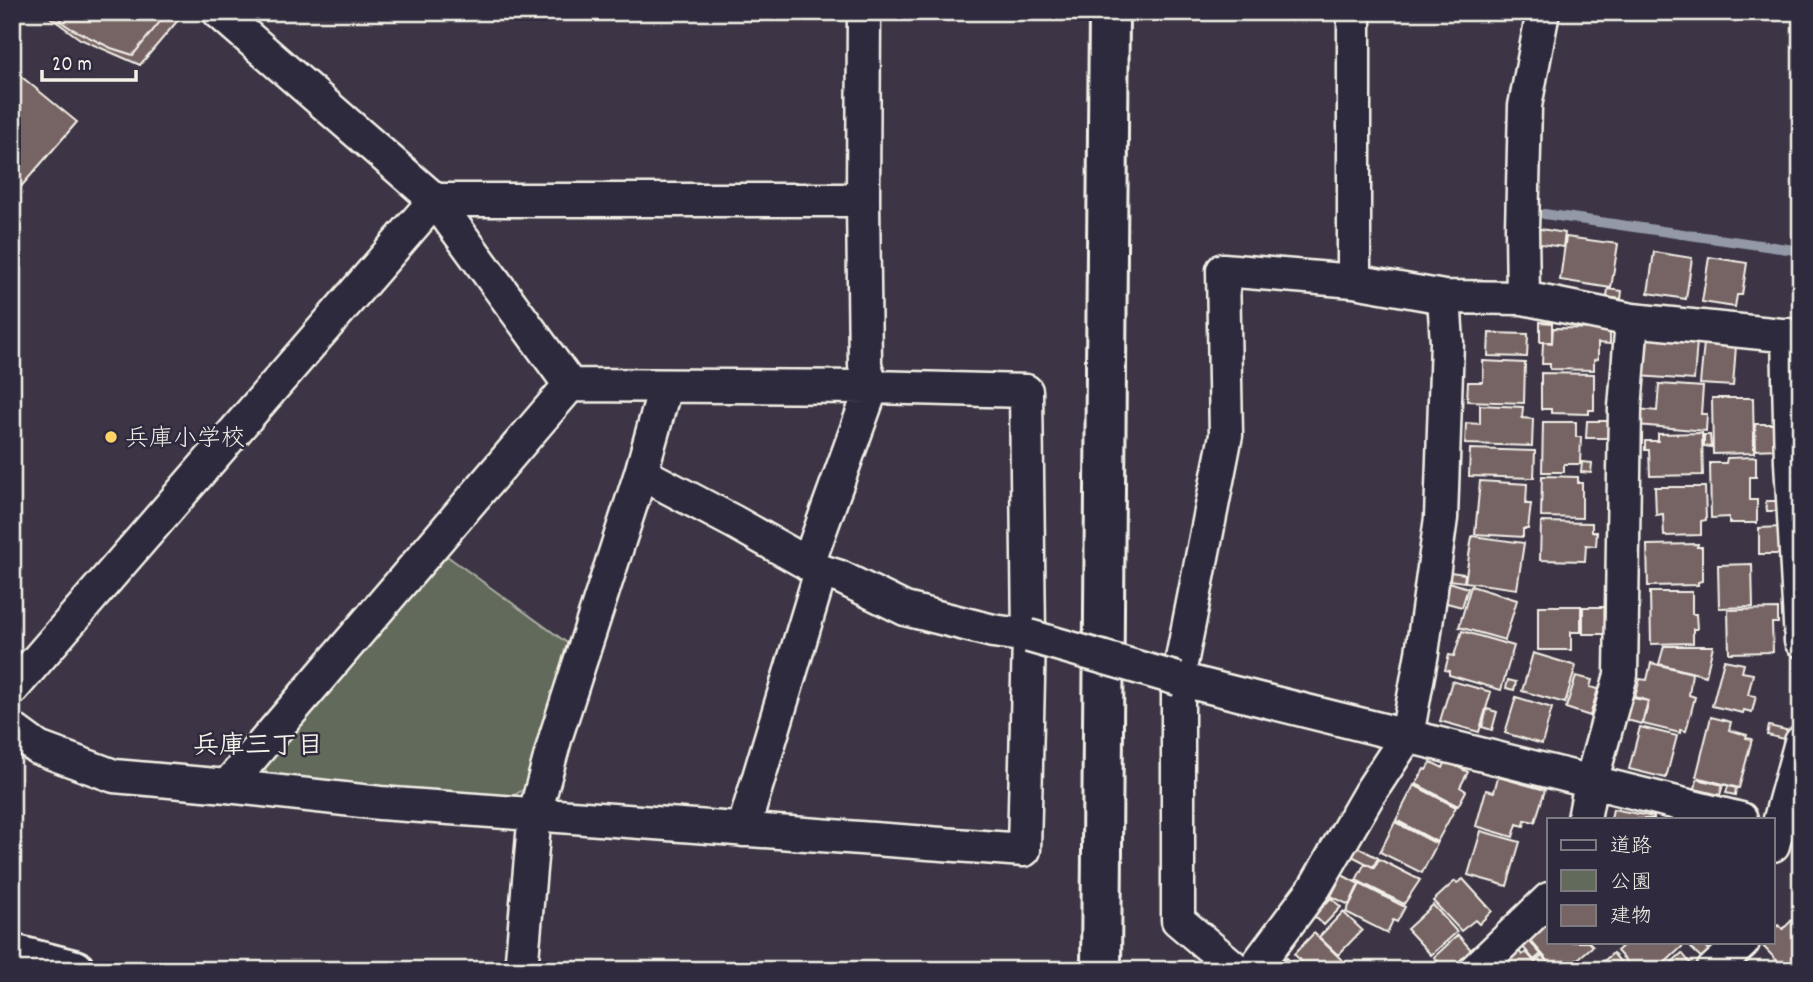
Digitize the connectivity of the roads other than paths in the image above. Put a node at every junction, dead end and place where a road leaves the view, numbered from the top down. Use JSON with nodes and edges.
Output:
{"nodes":[{"id":1,"x":219,"y":12,"type":"edge"},
{"id":2,"x":864,"y":12,"type":"edge"},
{"id":3,"x":1109,"y":12,"type":"edge"},
{"id":4,"x":1354,"y":12,"type":"edge"},
{"id":5,"x":1543,"y":12,"type":"edge"},
{"id":6,"x":435,"y":200,"type":"junction"},
{"id":7,"x":863,"y":200,"type":"junction"},
{"id":8,"x":1354,"y":281,"type":"junction"},
{"id":9,"x":1444,"y":297,"type":"junction"},
{"id":10,"x":1523,"y":298,"type":"junction"},
{"id":11,"x":1632,"y":320,"type":"junction"},
{"id":12,"x":1794,"y":336,"type":"edge"},
{"id":13,"x":570,"y":385,"type":"junction"},
{"id":14,"x":665,"y":387,"type":"junction"},
{"id":15,"x":872,"y":387,"type":"junction"},
{"id":16,"x":641,"y":473,"type":"junction"},
{"id":17,"x":815,"y":567,"type":"junction"},
{"id":18,"x":1029,"y":636,"type":"junction"},
{"id":19,"x":1801,"y":641,"type":"edge"},
{"id":20,"x":1178,"y":679,"type":"junction"},
{"id":21,"x":12,"y":689,"type":"edge"},
{"id":22,"x":12,"y":729,"type":"edge"},
{"id":23,"x":1407,"y":736,"type":"junction"},
{"id":24,"x":1801,"y":742,"type":"edge"},
{"id":25,"x":1591,"y":782,"type":"junction"},
{"id":26,"x":227,"y":786,"type":"junction"},
{"id":27,"x":535,"y":813,"type":"junction"},
{"id":28,"x":1584,"y":818,"type":"edge"},
{"id":29,"x":1737,"y":818,"type":"edge"},
{"id":30,"x":743,"y":830,"type":"junction"},
{"id":31,"x":1781,"y":834,"type":"edge"},
{"id":32,"x":1547,"y":901,"type":"edge"},
{"id":33,"x":1741,"y":944,"type":"edge"},
{"id":34,"x":12,"y":954,"type":"edge"},
{"id":35,"x":75,"y":970,"type":"edge"},
{"id":36,"x":521,"y":970,"type":"edge"},
{"id":37,"x":1101,"y":970,"type":"edge"},
{"id":38,"x":1237,"y":970,"type":"edge"},
{"id":39,"x":1253,"y":970,"type":"edge"},
{"id":40,"x":1475,"y":970,"type":"edge"},
{"id":41,"x":1713,"y":970,"type":"edge"}],
"edges":[{"from":1,"to":6,"type":"street"},
{"from":2,"to":7,"type":"street"},
{"from":3,"to":37,"type":"street"},
{"from":4,"to":8,"type":"street"},
{"from":5,"to":10,"type":"street"},
{"from":6,"to":7,"type":"street"},
{"from":6,"to":13,"type":"street"},
{"from":6,"to":21,"type":"street"},
{"from":7,"to":15,"type":"street"},
{"from":8,"to":9,"type":"street"},
{"from":8,"to":20,"type":"street"},
{"from":9,"to":10,"type":"street"},
{"from":9,"to":23,"type":"street"},
{"from":10,"to":11,"type":"street"},
{"from":11,"to":12,"type":"street"},
{"from":11,"to":25,"type":"street"},
{"from":12,"to":19,"type":"street"},
{"from":13,"to":14,"type":"street"},
{"from":13,"to":26,"type":"street"},
{"from":14,"to":15,"type":"street"},
{"from":14,"to":16,"type":"street"},
{"from":15,"to":17,"type":"street"},
{"from":15,"to":18,"type":"street"},
{"from":16,"to":17,"type":"street"},
{"from":16,"to":27,"type":"street"},
{"from":17,"to":18,"type":"street"},
{"from":17,"to":30,"type":"street"},
{"from":18,"to":20,"type":"street","bridge":true},
{"from":18,"to":30,"type":"street"},
{"from":20,"to":23,"type":"street"},
{"from":20,"to":38,"type":"street"},
{"from":22,"to":26,"type":"street"},
{"from":23,"to":25,"type":"street"},
{"from":23,"to":39,"type":"street"},
{"from":24,"to":31,"type":"street"},
{"from":25,"to":28,"type":"street"},
{"from":25,"to":29,"type":"street"},
{"from":26,"to":27,"type":"street"},
{"from":27,"to":30,"type":"street"},
{"from":27,"to":36,"type":"street"},
{"from":32,"to":40,"type":"street"},
{"from":33,"to":41,"type":"street"},
{"from":34,"to":35,"type":"street"}]}
